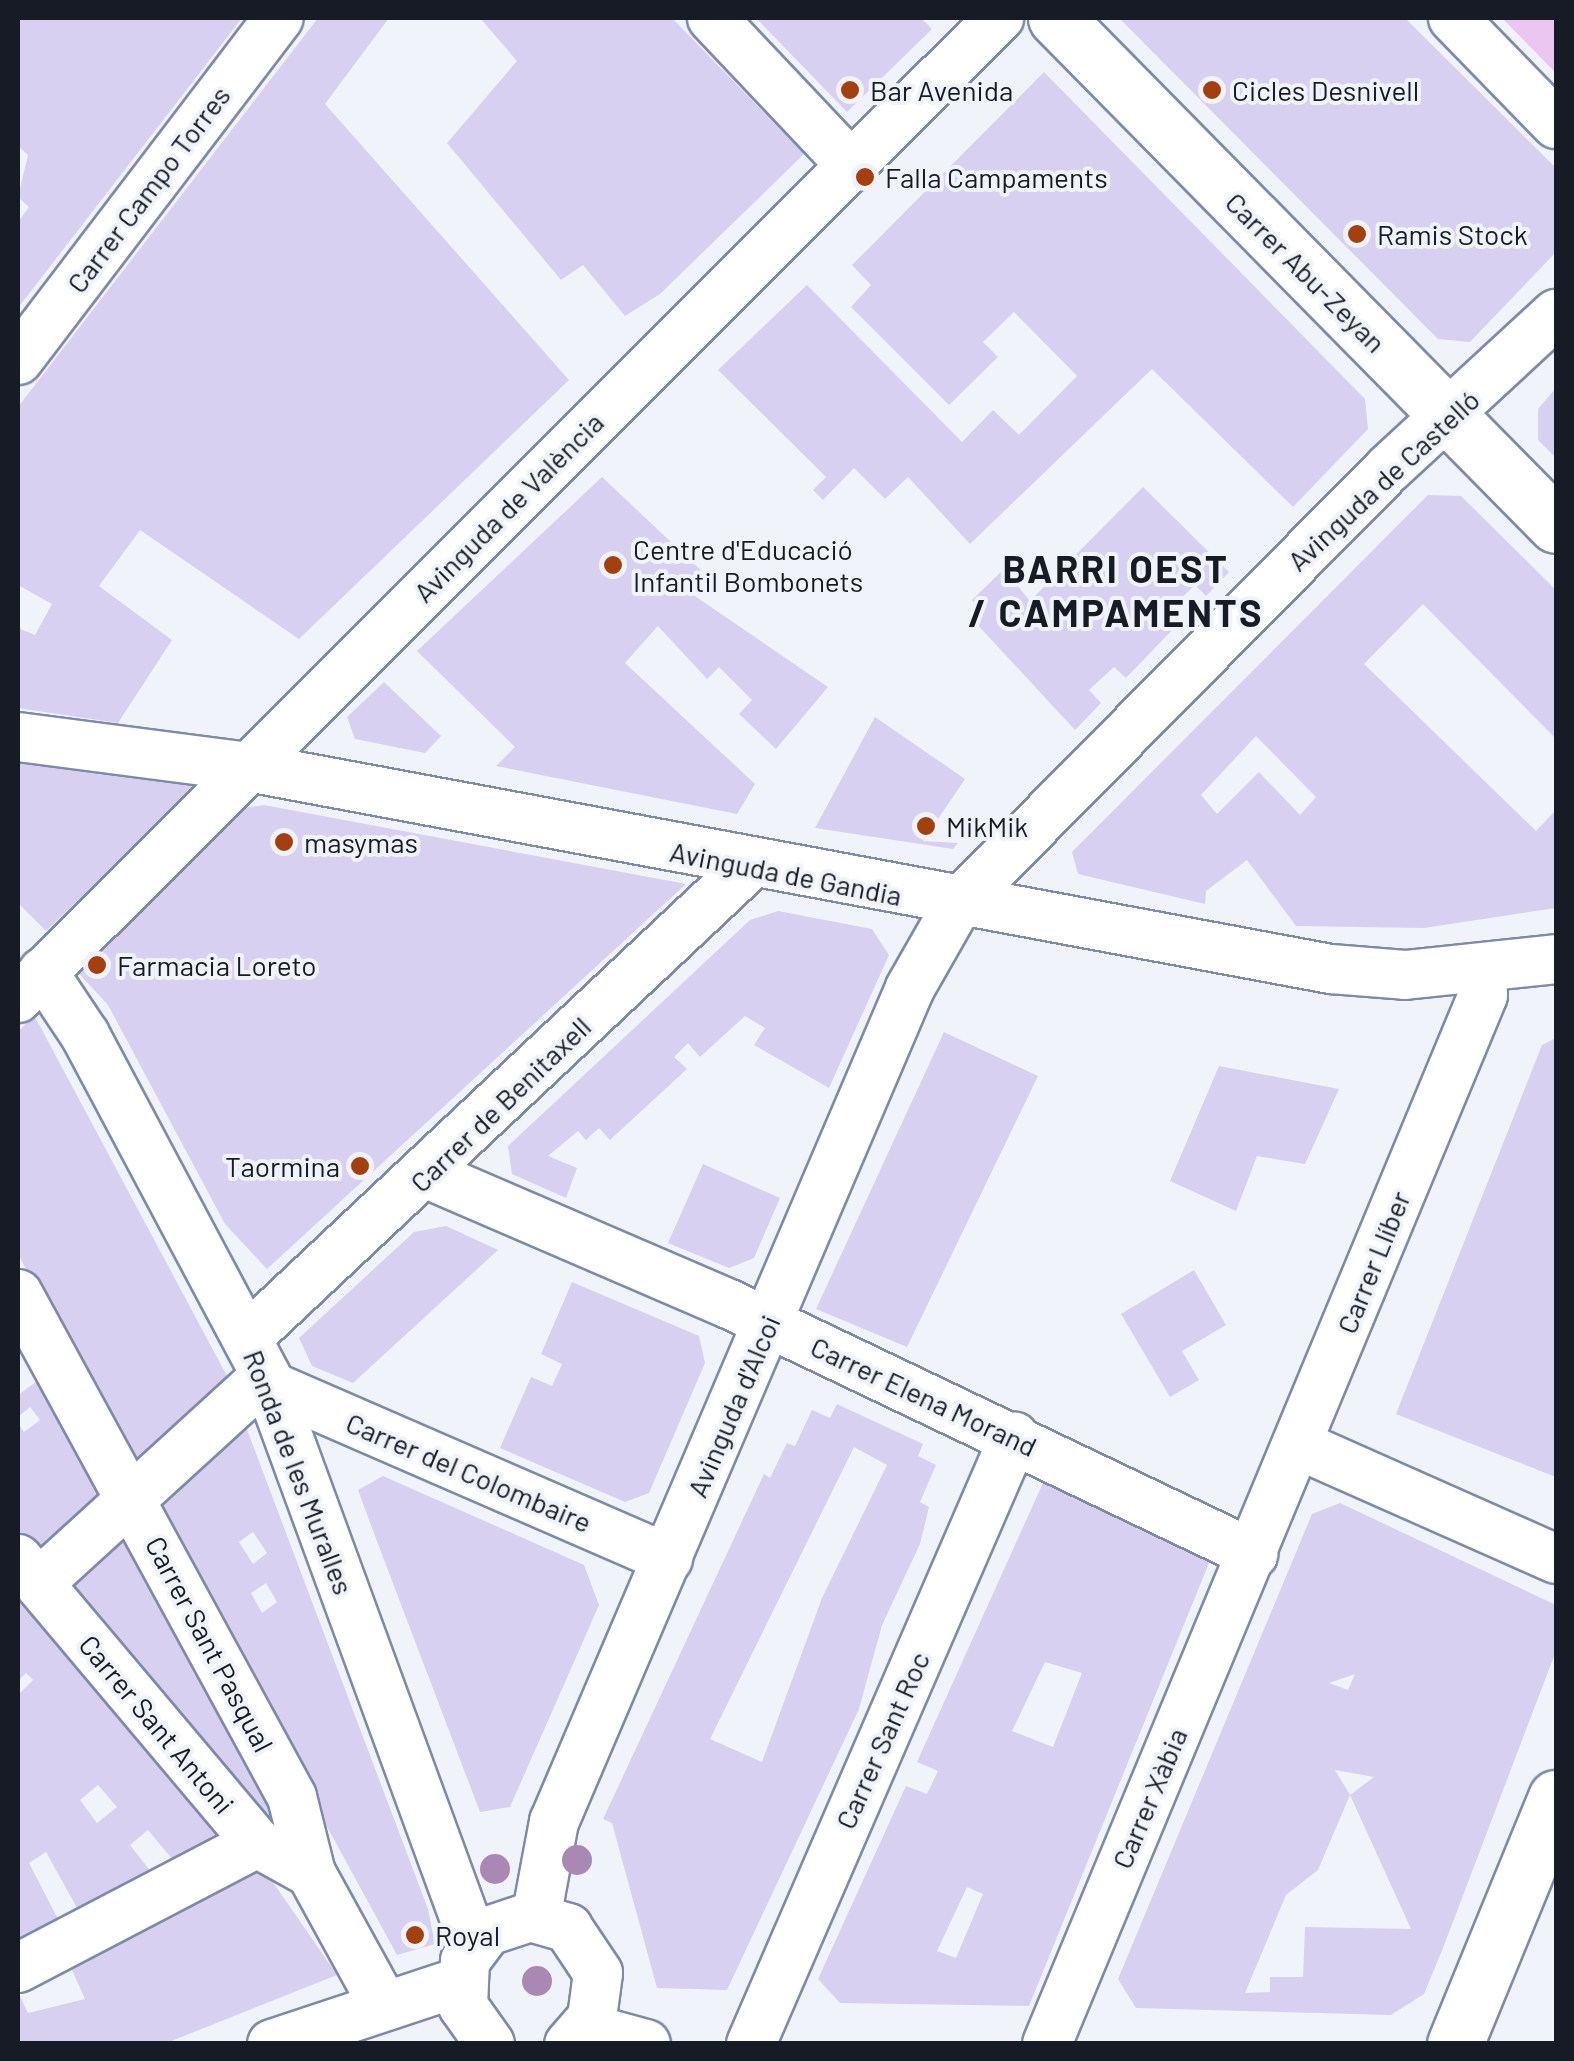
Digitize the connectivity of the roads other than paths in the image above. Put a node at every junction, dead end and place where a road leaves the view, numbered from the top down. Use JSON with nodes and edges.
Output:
{"nodes":[{"id":1,"x":279,"y":18,"type":"edge"},
{"id":2,"x":712,"y":18,"type":"edge"},
{"id":3,"x":1056,"y":18,"type":"edge"},
{"id":4,"x":1453,"y":18,"type":"edge"},
{"id":5,"x":980,"y":24,"type":"edge"},
{"id":6,"x":1556,"y":124,"type":"edge"},
{"id":7,"x":853,"y":167,"type":"junction"},
{"id":8,"x":1556,"y":314,"type":"edge"},
{"id":9,"x":18,"y":360,"type":"edge"},
{"id":10,"x":1449,"y":415,"type":"junction"},
{"id":11,"x":1556,"y":524,"type":"edge"},
{"id":12,"x":18,"y":737,"type":"edge"},
{"id":13,"x":248,"y":766,"type":"junction"},
{"id":14,"x":748,"y":867,"type":"junction"},
{"id":15,"x":958,"y":904,"type":"junction"},
{"id":16,"x":1556,"y":959,"type":"edge"},
{"id":17,"x":1482,"y":968,"type":"junction"},
{"id":18,"x":30,"y":985,"type":"edge"},
{"id":19,"x":428,"y":1174,"type":"junction"},
{"id":20,"x":18,"y":1294,"type":"edge"},
{"id":21,"x":768,"y":1324,"type":"junction"},
{"id":22,"x":261,"y":1366,"type":"junction"},
{"id":23,"x":1014,"y":1438,"type":"junction"},
{"id":24,"x":1300,"y":1446,"type":"junction"},
{"id":25,"x":131,"y":1498,"type":"junction"},
{"id":26,"x":1253,"y":1554,"type":"junction"},
{"id":27,"x":668,"y":1559,"type":"junction"},
{"id":28,"x":1556,"y":1559,"type":"edge"},
{"id":29,"x":28,"y":1571,"type":"edge"},
{"id":30,"x":1556,"y":1798,"type":"edge"},
{"id":31,"x":257,"y":1843,"type":"junction"},
{"id":32,"x":311,"y":1873,"type":"junction"},
{"id":33,"x":536,"y":1918,"type":"junction"},
{"id":34,"x":467,"y":1963,"type":"junction"},
{"id":35,"x":18,"y":1968,"type":"edge"},
{"id":36,"x":356,"y":2020,"type":"edge"},
{"id":37,"x":578,"y":2036,"type":"edge"},
{"id":38,"x":481,"y":2040,"type":"edge"},
{"id":39,"x":272,"y":2044,"type":"edge"},
{"id":40,"x":646,"y":2044,"type":"edge"},
{"id":41,"x":751,"y":2044,"type":"edge"},
{"id":42,"x":1047,"y":2044,"type":"edge"},
{"id":43,"x":1455,"y":2044,"type":"edge"}],
"edges":[{"from":1,"to":9,"type":"street","name":"Carrer Campo Torres"},
{"from":2,"to":7,"type":"street"},
{"from":3,"to":10,"type":"main road","name":"Carrer Abu-Zeyan"},
{"from":4,"to":6,"type":"street"},
{"from":5,"to":7,"type":"street","name":"Avinguda de València"},
{"from":7,"to":13,"type":"street","name":"Avinguda de València"},
{"from":8,"to":10,"type":"street","name":"Avinguda de Castelló"},
{"from":10,"to":11,"type":"main road","name":"Carrer Abu-Zeyan"},
{"from":10,"to":15,"type":"street","name":"Avinguda de Castelló"},
{"from":12,"to":13,"type":"street","name":"Avinguda de Gandia"},
{"from":13,"to":14,"type":"street","name":"Avinguda de Gandia"},
{"from":13,"to":18,"type":"street","name":"Avinguda de València"},
{"from":14,"to":15,"type":"street","name":"Avinguda de Gandia"},
{"from":14,"to":19,"type":"street","name":"Carrer de Benitaxell"},
{"from":15,"to":17,"type":"street","name":"Avinguda de Gandia"},
{"from":15,"to":21,"type":"street","name":"Avinguda d'Alcoi"},
{"from":16,"to":17,"type":"street","name":"Avinguda de Gandia"},
{"from":17,"to":24,"type":"street","name":"Carrer Llíber"},
{"from":18,"to":22,"type":"street","name":"Ronda de les Muralles"},
{"from":19,"to":21,"type":"street","name":"Carrer Elena Morand"},
{"from":19,"to":22,"type":"street","name":"Carrer de Benitaxell"},
{"from":20,"to":25,"type":"street","name":"Carrer Sant Pasqual"},
{"from":21,"to":23,"type":"street","name":"Carrer Elena Morand"},
{"from":21,"to":27,"type":"street","name":"Avinguda d'Alcoi"},
{"from":22,"to":25,"type":"street","name":"Carrer de Benitaxell"},
{"from":22,"to":27,"type":"street","name":"Carrer del Colombaire"},
{"from":22,"to":34,"type":"street","name":"Ronda de les Muralles"},
{"from":23,"to":26,"type":"street","name":"Carrer Elena Morand"},
{"from":23,"to":41,"type":"street","name":"Carrer Sant Roc"},
{"from":24,"to":26,"type":"street","name":"Carrer Llíber"},
{"from":24,"to":28,"type":"street"},
{"from":25,"to":29,"type":"street","name":"Carrer de Benitaxell"},
{"from":25,"to":32,"type":"street","name":"Carrer Sant Pasqual"},
{"from":26,"to":42,"type":"street","name":"Carrer Xàbia"},
{"from":27,"to":33,"type":"street","name":"Avinguda d'Alcoi"},
{"from":29,"to":31,"type":"street","name":"Carrer Sant Antoni"},
{"from":30,"to":43,"type":"main road"},
{"from":31,"to":32,"type":"street","name":"Carrer Sant Antoni"},
{"from":31,"to":35,"type":"street"},
{"from":32,"to":36,"type":"street","name":"Carrer Sant Pasqual"},
{"from":33,"to":34,"type":"street"},
{"from":33,"to":37,"type":"street"},
{"from":34,"to":36,"type":"street"},
{"from":34,"to":38,"type":"street","name":"Ronda de les Muralles"},
{"from":36,"to":39,"type":"street"},
{"from":37,"to":40,"type":"street"}]}
